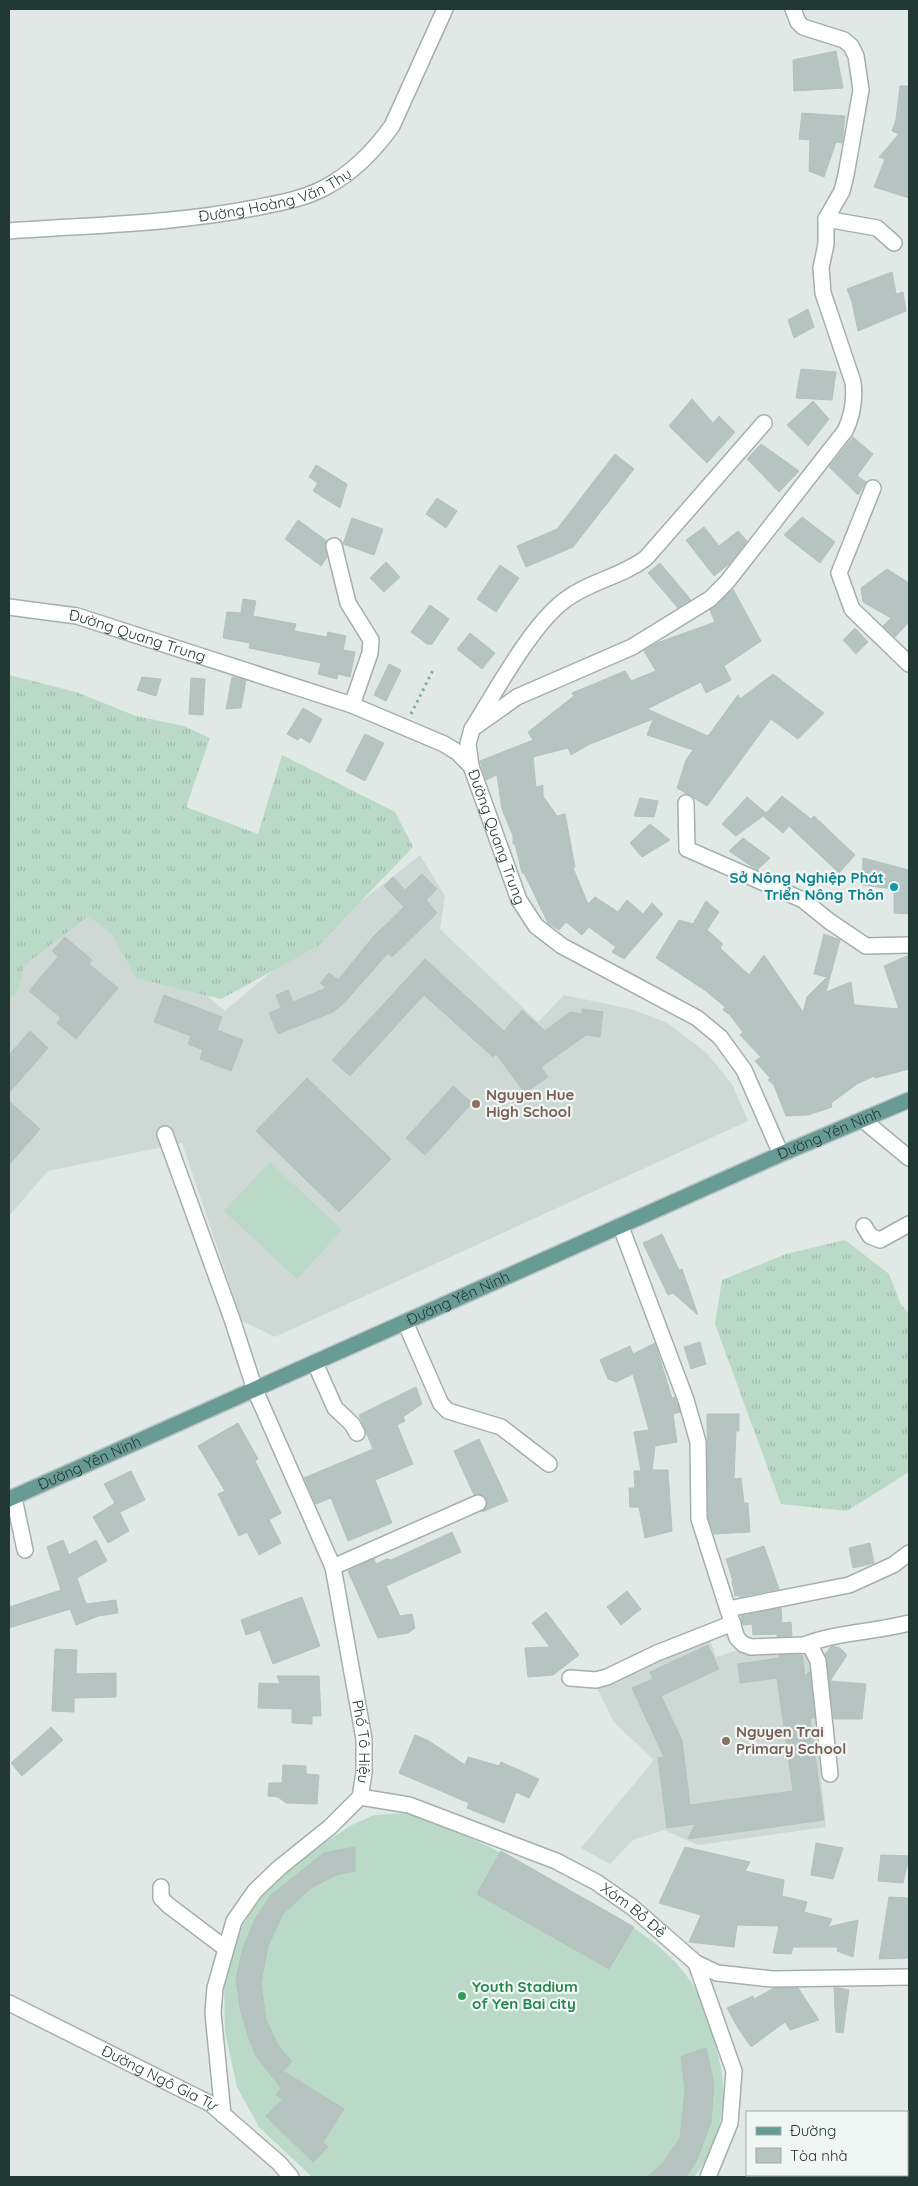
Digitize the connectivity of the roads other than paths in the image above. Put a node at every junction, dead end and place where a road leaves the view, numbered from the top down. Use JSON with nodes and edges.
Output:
{"nodes":[{"id":1,"x":445,"y":9,"type":"edge"},
{"id":2,"x":793,"y":9,"type":"edge"},
{"id":3,"x":826,"y":220,"type":"junction"},
{"id":4,"x":9,"y":231,"type":"edge"},
{"id":5,"x":894,"y":243,"type":"dead end"},
{"id":6,"x":764,"y":423,"type":"dead end"},
{"id":7,"x":873,"y":488,"type":"dead end"},
{"id":8,"x":334,"y":546,"type":"dead end"},
{"id":9,"x":9,"y":607,"type":"edge"},
{"id":10,"x":909,"y":664,"type":"edge"},
{"id":11,"x":352,"y":706,"type":"junction"},
{"id":12,"x":472,"y":729,"type":"junction"},
{"id":13,"x":471,"y":766,"type":"junction"},
{"id":14,"x":686,"y":803,"type":"dead end"},
{"id":15,"x":909,"y":945,"type":"edge"},
{"id":16,"x":909,"y":1100,"type":"edge"},
{"id":17,"x":863,"y":1120,"type":"junction"},
{"id":18,"x":165,"y":1134,"type":"dead end"},
{"id":19,"x":781,"y":1154,"type":"junction"},
{"id":20,"x":909,"y":1158,"type":"edge"},
{"id":21,"x":909,"y":1224,"type":"edge"},
{"id":22,"x":621,"y":1226,"type":"junction"},
{"id":23,"x":864,"y":1226,"type":"dead end"},
{"id":24,"x":405,"y":1322,"type":"junction"},
{"id":25,"x":315,"y":1363,"type":"junction"},
{"id":26,"x":255,"y":1390,"type":"junction"},
{"id":27,"x":357,"y":1433,"type":"dead end"},
{"id":28,"x":549,"y":1464,"type":"dead end"},
{"id":29,"x":11,"y":1498,"type":"edge"},
{"id":30,"x":478,"y":1503,"type":"dead end"},
{"id":31,"x":25,"y":1550,"type":"dead end"},
{"id":32,"x":909,"y":1553,"type":"edge"},
{"id":33,"x":333,"y":1567,"type":"junction"},
{"id":34,"x":731,"y":1616,"type":"junction"},
{"id":35,"x":909,"y":1623,"type":"edge"},
{"id":36,"x":804,"y":1644,"type":"junction"},
{"id":37,"x":570,"y":1678,"type":"dead end"},
{"id":38,"x":830,"y":1774,"type":"dead end"},
{"id":39,"x":360,"y":1797,"type":"junction"},
{"id":40,"x":161,"y":1887,"type":"dead end"},
{"id":41,"x":225,"y":1948,"type":"junction"},
{"id":42,"x":696,"y":1964,"type":"junction"},
{"id":43,"x":909,"y":1977,"type":"edge"},
{"id":44,"x":9,"y":2003,"type":"edge"},
{"id":45,"x":223,"y":2115,"type":"junction"},
{"id":46,"x":291,"y":2177,"type":"edge"},
{"id":47,"x":708,"y":2177,"type":"edge"}],
"edges":[{"from":1,"to":4,"type":"street","name":"Đường Hoàng Văn Thụ"},
{"from":2,"to":3,"type":"street"},
{"from":3,"to":5,"type":"street"},
{"from":3,"to":12,"type":"street"},
{"from":6,"to":12,"type":"street"},
{"from":7,"to":10,"type":"street"},
{"from":8,"to":11,"type":"street"},
{"from":9,"to":11,"type":"street","name":"Đường Quang Trung"},
{"from":11,"to":13,"type":"street","name":"Đường Quang Trung"},
{"from":12,"to":13,"type":"street"},
{"from":13,"to":19,"type":"street","name":"Đường Quang Trung"},
{"from":14,"to":15,"type":"street"},
{"from":16,"to":17,"type":"main road","name":"Đường Yên Ninh"},
{"from":17,"to":19,"type":"main road","name":"Đường Yên Ninh"},
{"from":17,"to":20,"type":"street"},
{"from":18,"to":26,"type":"street","name":"Phố Tô Hiệu"},
{"from":19,"to":22,"type":"main road","name":"Đường Yên Ninh"},
{"from":21,"to":23,"type":"street"},
{"from":22,"to":24,"type":"main road","name":"Đường Yên Ninh"},
{"from":22,"to":34,"type":"street"},
{"from":24,"to":25,"type":"main road","name":"Đường Yên Ninh"},
{"from":24,"to":28,"type":"street"},
{"from":25,"to":26,"type":"main road","name":"Đường Yên Ninh"},
{"from":25,"to":27,"type":"street"},
{"from":26,"to":29,"type":"main road","name":"Đường Yên Ninh"},
{"from":26,"to":33,"type":"street","name":"Phố Tô Hiệu"},
{"from":29,"to":31,"type":"street"},
{"from":30,"to":33,"type":"street"},
{"from":32,"to":34,"type":"street"},
{"from":33,"to":39,"type":"street","name":"Phố Tô Hiệu"},
{"from":34,"to":36,"type":"street"},
{"from":34,"to":37,"type":"street"},
{"from":35,"to":36,"type":"street"},
{"from":36,"to":38,"type":"street"},
{"from":39,"to":41,"type":"street","name":"Phố Tô Hiệu"},
{"from":39,"to":42,"type":"street","name":"Xóm Bồ Đề"},
{"from":40,"to":41,"type":"street"},
{"from":41,"to":45,"type":"street","name":"Phố Tô Hiệu"},
{"from":42,"to":43,"type":"street","name":"Xóm Bồ Đề"},
{"from":42,"to":47,"type":"street"},
{"from":44,"to":45,"type":"street","name":"Đường Ngô Gia Tự"},
{"from":45,"to":46,"type":"street","name":"Đường Ngô Gia Tự"}]}
